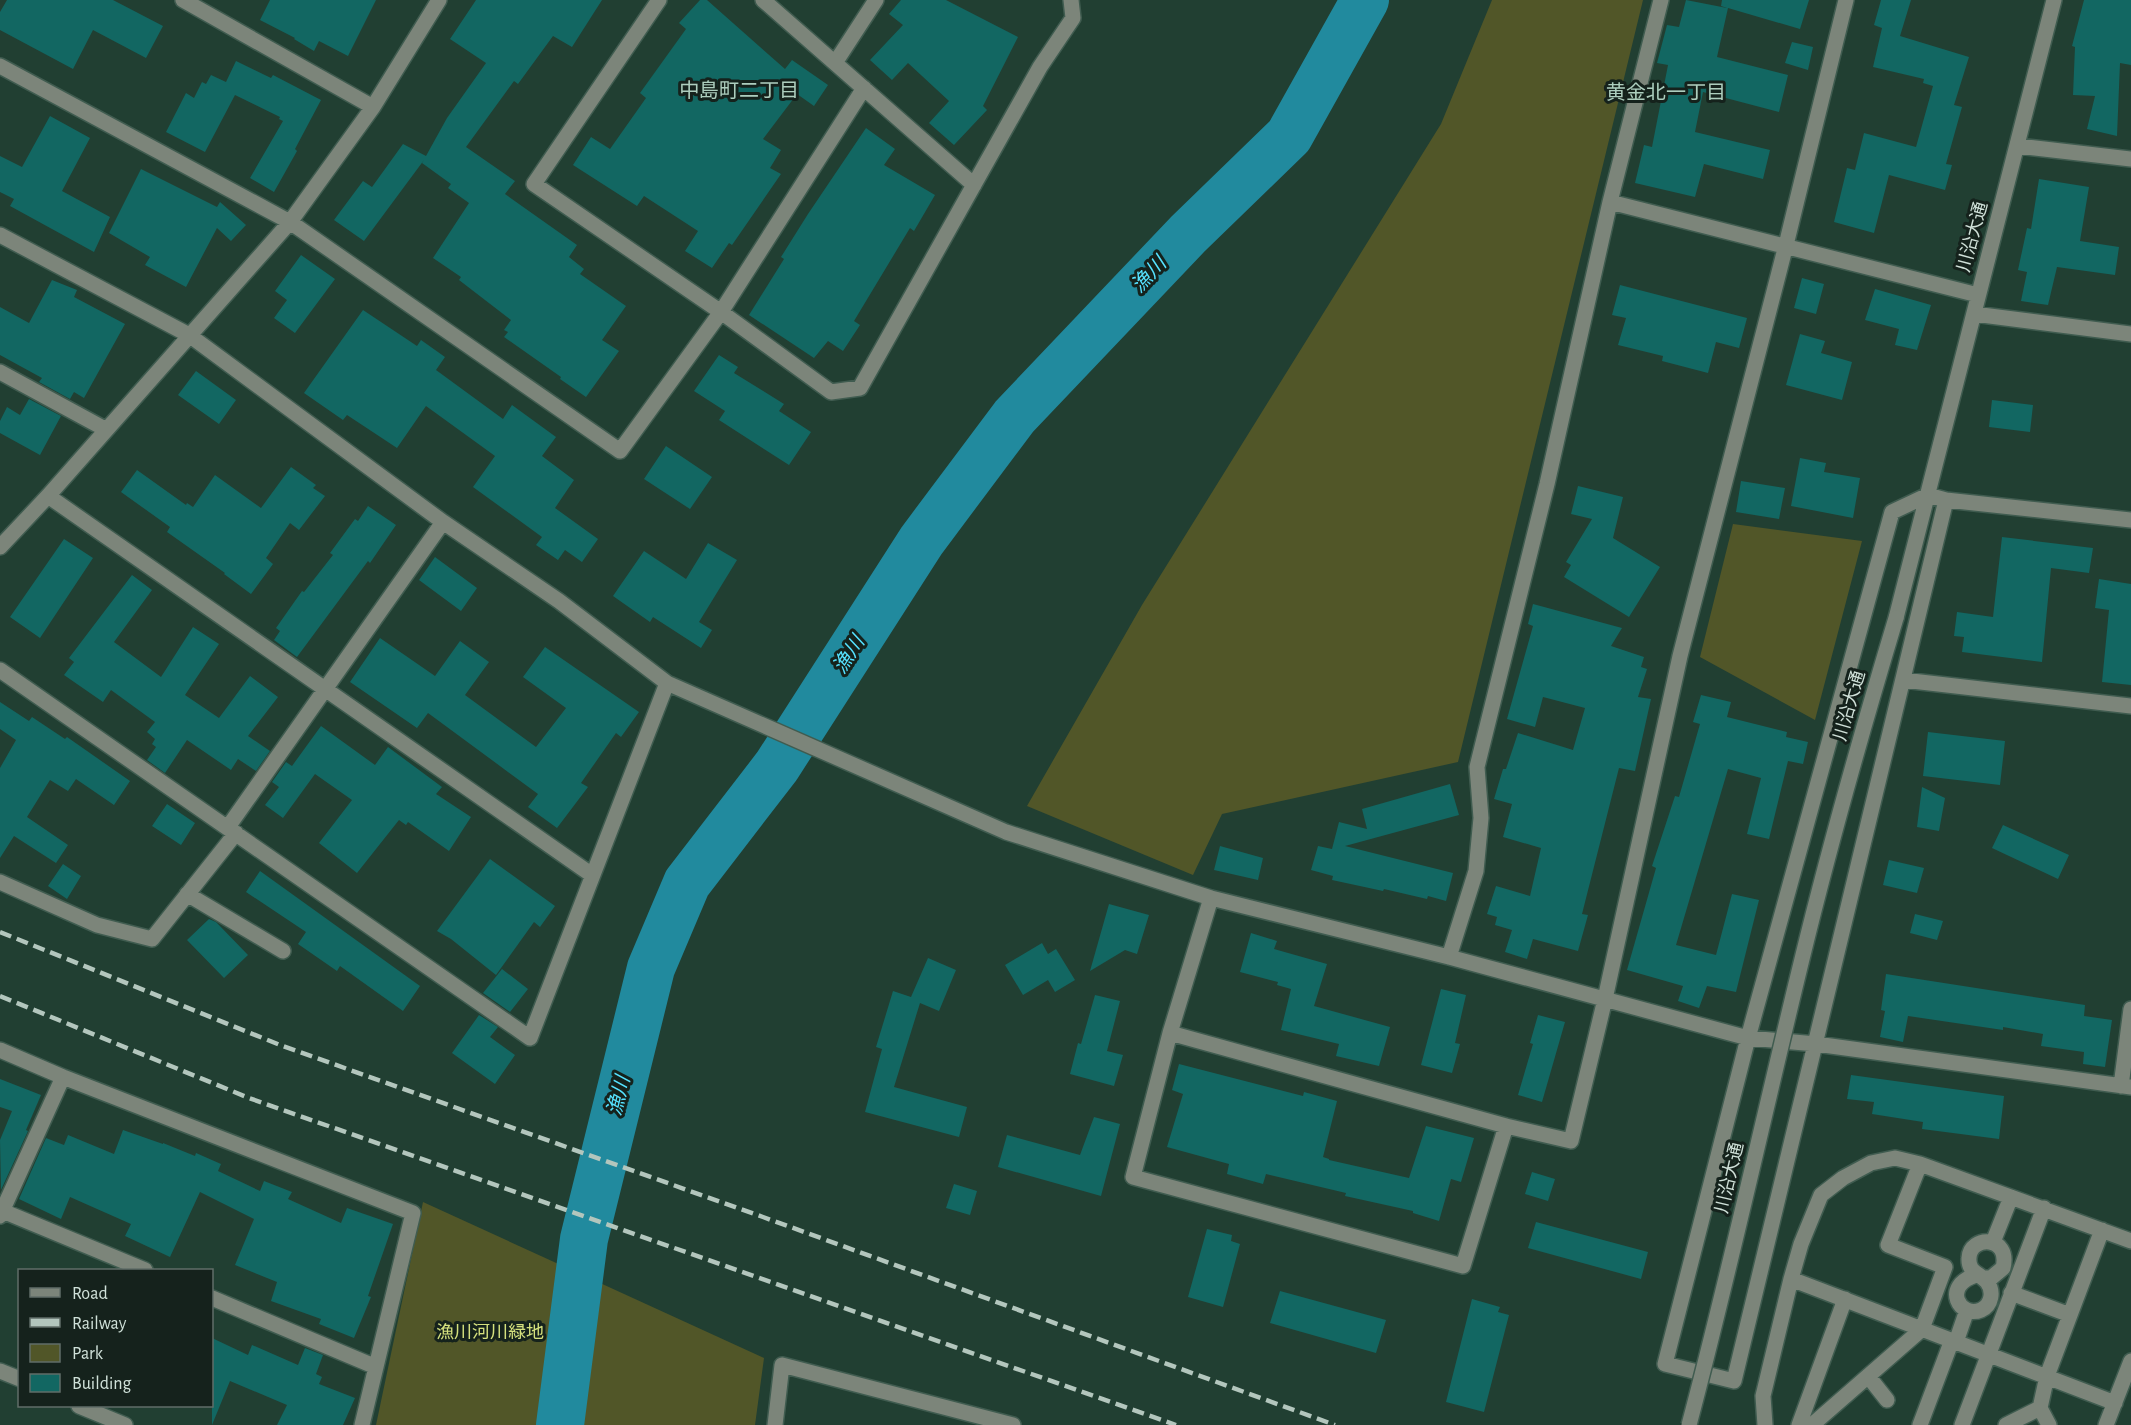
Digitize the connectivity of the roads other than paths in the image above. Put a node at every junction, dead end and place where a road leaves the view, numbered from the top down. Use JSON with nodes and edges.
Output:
{"nodes":[{"id":1,"x":183,"y":0,"type":"edge"},
{"id":2,"x":440,"y":0,"type":"edge"},
{"id":3,"x":659,"y":0,"type":"edge"},
{"id":4,"x":763,"y":0,"type":"edge"},
{"id":5,"x":876,"y":0,"type":"edge"},
{"id":6,"x":1071,"y":0,"type":"edge"},
{"id":7,"x":1661,"y":0,"type":"edge"},
{"id":8,"x":1846,"y":0,"type":"edge"},
{"id":9,"x":2054,"y":0,"type":"edge"},
{"id":10,"x":202,"y":5,"type":"edge"},
{"id":11,"x":835,"y":63,"type":"junction"},
{"id":12,"x":0,"y":66,"type":"edge"},
{"id":13,"x":864,"y":88,"type":"junction"},
{"id":14,"x":373,"y":106,"type":"junction"},
{"id":15,"x":2018,"y":146,"type":"junction"},
{"id":16,"x":2131,"y":159,"type":"edge"},
{"id":17,"x":974,"y":185,"type":"junction"},
{"id":18,"x":1610,"y":202,"type":"junction"},
{"id":19,"x":290,"y":222,"type":"junction"},
{"id":20,"x":0,"y":235,"type":"edge"},
{"id":21,"x":1786,"y":245,"type":"junction"},
{"id":22,"x":1978,"y":295,"type":"junction"},
{"id":23,"x":721,"y":312,"type":"junction"},
{"id":24,"x":1974,"y":314,"type":"junction"},
{"id":25,"x":2131,"y":334,"type":"edge"},
{"id":26,"x":189,"y":335,"type":"junction"},
{"id":27,"x":0,"y":372,"type":"edge"},
{"id":28,"x":105,"y":429,"type":"junction"},
{"id":29,"x":1928,"y":495,"type":"junction"},
{"id":30,"x":48,"y":496,"type":"junction"},
{"id":31,"x":1946,"y":500,"type":"junction"},
{"id":32,"x":2131,"y":520,"type":"edge"},
{"id":33,"x":443,"y":522,"type":"junction"},
{"id":34,"x":0,"y":547,"type":"edge"},
{"id":35,"x":0,"y":670,"type":"edge"},
{"id":36,"x":1903,"y":680,"type":"junction"},
{"id":37,"x":667,"y":683,"type":"junction"},
{"id":38,"x":326,"y":687,"type":"junction"},
{"id":39,"x":2131,"y":706,"type":"edge"},
{"id":40,"x":232,"y":830,"type":"junction"},
{"id":41,"x":592,"y":874,"type":"junction"},
{"id":42,"x":0,"y":882,"type":"edge"},
{"id":43,"x":187,"y":894,"type":"junction"},
{"id":44,"x":1211,"y":898,"type":"junction"},
{"id":45,"x":283,"y":951,"type":"dead end"},
{"id":46,"x":1449,"y":957,"type":"junction"},
{"id":47,"x":1605,"y":999,"type":"junction"},
{"id":48,"x":2131,"y":1009,"type":"edge"},
{"id":49,"x":1170,"y":1033,"type":"junction"},
{"id":50,"x":1748,"y":1038,"type":"junction"},
{"id":51,"x":1816,"y":1044,"type":"junction"},
{"id":52,"x":0,"y":1050,"type":"edge"},
{"id":53,"x":63,"y":1077,"type":"junction"},
{"id":54,"x":2126,"y":1087,"type":"edge"},
{"id":55,"x":1506,"y":1126,"type":"junction"},
{"id":56,"x":1920,"y":1164,"type":"junction"},
{"id":57,"x":2011,"y":1197,"type":"junction"},
{"id":58,"x":2044,"y":1208,"type":"junction"},
{"id":59,"x":1,"y":1212,"type":"edge"},
{"id":60,"x":2102,"y":1230,"type":"junction"},
{"id":61,"x":2131,"y":1241,"type":"edge"},
{"id":62,"x":1993,"y":1242,"type":"junction"},
{"id":63,"x":143,"y":1269,"type":"edge"},
{"id":64,"x":1979,"y":1277,"type":"junction"},
{"id":65,"x":1791,"y":1279,"type":"junction"},
{"id":66,"x":2011,"y":1293,"type":"junction"},
{"id":67,"x":213,"y":1298,"type":"edge"},
{"id":68,"x":1845,"y":1299,"type":"junction"},
{"id":69,"x":1966,"y":1310,"type":"junction"},
{"id":70,"x":2070,"y":1315,"type":"junction"},
{"id":71,"x":1922,"y":1329,"type":"junction"},
{"id":72,"x":1954,"y":1341,"type":"junction"},
{"id":73,"x":1988,"y":1354,"type":"junction"},
{"id":74,"x":2131,"y":1361,"type":"edge"},
{"id":75,"x":376,"y":1366,"type":"junction"},
{"id":76,"x":0,"y":1371,"type":"edge"},
{"id":77,"x":1868,"y":1376,"type":"junction"},
{"id":78,"x":2047,"y":1376,"type":"junction"},
{"id":79,"x":18,"y":1379,"type":"edge"},
{"id":80,"x":2126,"y":1388,"type":"edge"},
{"id":81,"x":1887,"y":1400,"type":"dead end"},
{"id":82,"x":2115,"y":1403,"type":"junction"},
{"id":83,"x":81,"y":1407,"type":"edge"},
{"id":84,"x":2040,"y":1408,"type":"junction"},
{"id":85,"x":104,"y":1421,"type":"edge"},
{"id":86,"x":125,"y":1425,"type":"edge"},
{"id":87,"x":362,"y":1425,"type":"edge"},
{"id":88,"x":775,"y":1425,"type":"edge"},
{"id":89,"x":1013,"y":1425,"type":"edge"},
{"id":90,"x":1689,"y":1425,"type":"edge"},
{"id":91,"x":1765,"y":1425,"type":"edge"},
{"id":92,"x":1799,"y":1425,"type":"edge"},
{"id":93,"x":1812,"y":1425,"type":"edge"},
{"id":94,"x":1920,"y":1425,"type":"edge"},
{"id":95,"x":1962,"y":1425,"type":"edge"},
{"id":96,"x":2006,"y":1425,"type":"edge"},
{"id":97,"x":2049,"y":1425,"type":"edge"},
{"id":98,"x":2106,"y":1425,"type":"edge"}],
"edges":[{"from":1,"to":10,"type":"street"},
{"from":2,"to":14,"type":"street"},
{"from":3,"to":23,"type":"street"},
{"from":4,"to":11,"type":"street"},
{"from":5,"to":11,"type":"street"},
{"from":6,"to":17,"type":"street"},
{"from":7,"to":18,"type":"street"},
{"from":8,"to":21,"type":"street"},
{"from":9,"to":15,"type":"street","name":"川沿大通"},
{"from":10,"to":14,"type":"street"},
{"from":11,"to":13,"type":"street"},
{"from":12,"to":19,"type":"street"},
{"from":13,"to":17,"type":"street"},
{"from":13,"to":23,"type":"street"},
{"from":14,"to":19,"type":"street"},
{"from":15,"to":16,"type":"street"},
{"from":15,"to":22,"type":"street","name":"川沿大通"},
{"from":17,"to":23,"type":"street"},
{"from":18,"to":21,"type":"street"},
{"from":18,"to":46,"type":"street"},
{"from":19,"to":23,"type":"street"},
{"from":19,"to":26,"type":"street"},
{"from":20,"to":26,"type":"street"},
{"from":21,"to":22,"type":"street"},
{"from":21,"to":47,"type":"street"},
{"from":22,"to":24,"type":"street","name":"川沿大通"},
{"from":24,"to":25,"type":"street"},
{"from":24,"to":29,"type":"street","name":"川沿大通"},
{"from":26,"to":28,"type":"street"},
{"from":26,"to":33,"type":"street"},
{"from":27,"to":28,"type":"street"},
{"from":28,"to":30,"type":"street"},
{"from":29,"to":31,"type":"street"},
{"from":29,"to":50,"type":"street"},
{"from":29,"to":90,"type":"street","name":"川沿大通","bridge":true},
{"from":30,"to":34,"type":"street"},
{"from":30,"to":38,"type":"street"},
{"from":31,"to":32,"type":"street"},
{"from":31,"to":36,"type":"street"},
{"from":33,"to":37,"type":"street"},
{"from":33,"to":38,"type":"street"},
{"from":35,"to":40,"type":"street"},
{"from":36,"to":39,"type":"street"},
{"from":36,"to":51,"type":"street"},
{"from":37,"to":41,"type":"street"},
{"from":37,"to":44,"type":"street"},
{"from":38,"to":40,"type":"street"},
{"from":38,"to":41,"type":"street"},
{"from":40,"to":41,"type":"street"},
{"from":40,"to":43,"type":"street"},
{"from":42,"to":43,"type":"street"},
{"from":43,"to":45,"type":"street"},
{"from":44,"to":46,"type":"street"},
{"from":44,"to":49,"type":"street"},
{"from":46,"to":47,"type":"street"},
{"from":47,"to":50,"type":"street"},
{"from":47,"to":55,"type":"street"},
{"from":48,"to":54,"type":"street"},
{"from":49,"to":55,"type":"street"},
{"from":49,"to":55,"type":"street"},
{"from":50,"to":51,"type":"street"},
{"from":50,"to":51,"type":"street"},
{"from":51,"to":54,"type":"street"},
{"from":52,"to":53,"type":"street"},
{"from":53,"to":59,"type":"street"},
{"from":53,"to":75,"type":"street"},
{"from":56,"to":57,"type":"street"},
{"from":56,"to":65,"type":"street"},
{"from":56,"to":71,"type":"street"},
{"from":57,"to":58,"type":"street"},
{"from":57,"to":62,"type":"street"},
{"from":58,"to":60,"type":"street"},
{"from":58,"to":66,"type":"street"},
{"from":59,"to":63,"type":"street"},
{"from":60,"to":61,"type":"street"},
{"from":60,"to":70,"type":"street"},
{"from":62,"to":64,"type":"street"},
{"from":62,"to":64,"type":"street"},
{"from":64,"to":69,"type":"street"},
{"from":64,"to":69,"type":"street"},
{"from":65,"to":68,"type":"street"},
{"from":65,"to":91,"type":"street"},
{"from":66,"to":70,"type":"street"},
{"from":66,"to":73,"type":"street"},
{"from":67,"to":75,"type":"street"},
{"from":68,"to":71,"type":"street"},
{"from":68,"to":92,"type":"street"},
{"from":69,"to":72,"type":"street"},
{"from":70,"to":78,"type":"street"},
{"from":71,"to":72,"type":"street"},
{"from":71,"to":77,"type":"street"},
{"from":72,"to":73,"type":"street"},
{"from":72,"to":94,"type":"street"},
{"from":73,"to":78,"type":"street"},
{"from":73,"to":95,"type":"street"},
{"from":74,"to":80,"type":"street"},
{"from":75,"to":87,"type":"street"},
{"from":76,"to":79,"type":"street"},
{"from":77,"to":81,"type":"street"},
{"from":77,"to":93,"type":"street"},
{"from":78,"to":82,"type":"street"},
{"from":78,"to":84,"type":"street"},
{"from":80,"to":82,"type":"street"},
{"from":82,"to":98,"type":"street"},
{"from":83,"to":85,"type":"street"},
{"from":84,"to":96,"type":"street"},
{"from":84,"to":97,"type":"street"},
{"from":85,"to":86,"type":"street"},
{"from":88,"to":89,"type":"street"}]}
